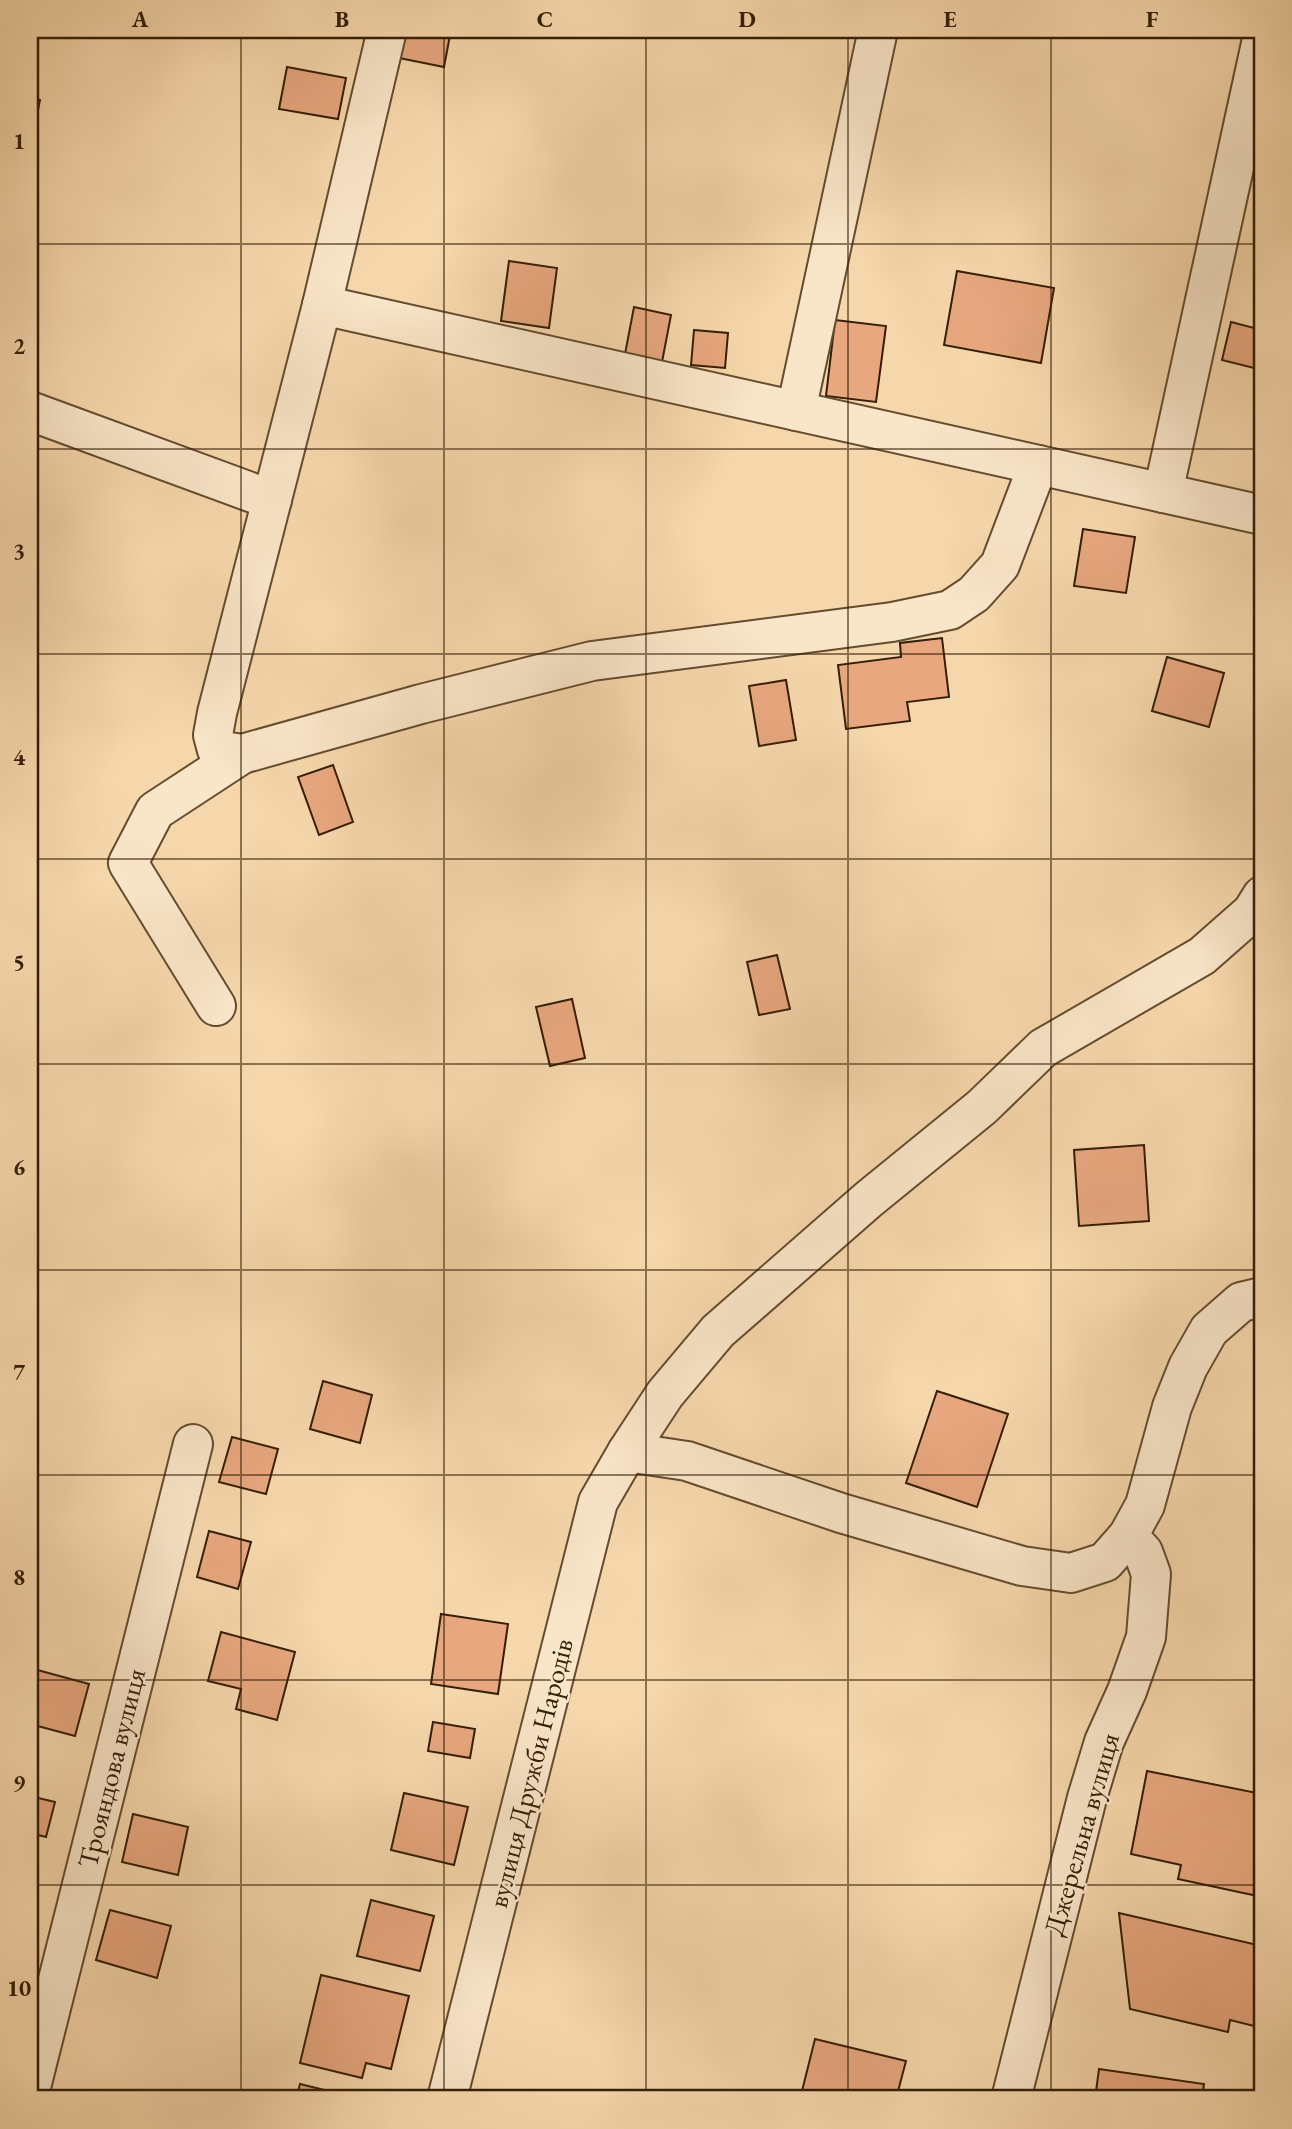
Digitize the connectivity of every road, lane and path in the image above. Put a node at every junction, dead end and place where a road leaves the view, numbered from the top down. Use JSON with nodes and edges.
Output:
{"nodes":[{"id":1,"x":387,"y":30,"type":"edge"},
{"id":2,"x":878,"y":30,"type":"edge"},
{"id":3,"x":1262,"y":39,"type":"edge"},
{"id":4,"x":322,"y":305,"type":"junction"},
{"id":5,"x":30,"y":411,"type":"edge"},
{"id":6,"x":796,"y":411,"type":"junction"},
{"id":7,"x":1038,"y":465,"type":"junction"},
{"id":8,"x":1163,"y":493,"type":"junction"},
{"id":9,"x":272,"y":500,"type":"junction"},
{"id":10,"x":1262,"y":515,"type":"edge"},
{"id":11,"x":242,"y":754,"type":"junction"},
{"id":12,"x":1262,"y":896,"type":"edge"},
{"id":13,"x":216,"y":1006,"type":"dead end"},
{"id":14,"x":1262,"y":1297,"type":"edge"},
{"id":15,"x":193,"y":1444,"type":"dead end"},
{"id":16,"x":626,"y":1452,"type":"junction"},
{"id":17,"x":1128,"y":1536,"type":"junction"},
{"id":18,"x":30,"y":2091,"type":"edge"},
{"id":19,"x":447,"y":2099,"type":"edge"},
{"id":20,"x":1011,"y":2099,"type":"edge"}],
"edges":[{"from":1,"to":4,"type":"street"},
{"from":2,"to":6,"type":"street"},
{"from":3,"to":8,"type":"street"},
{"from":4,"to":6,"type":"street"},
{"from":4,"to":9,"type":"street"},
{"from":5,"to":9,"type":"street"},
{"from":6,"to":7,"type":"street"},
{"from":7,"to":8,"type":"street"},
{"from":7,"to":11,"type":"street"},
{"from":8,"to":10,"type":"street"},
{"from":9,"to":11,"type":"street"},
{"from":11,"to":13,"type":"street"},
{"from":12,"to":16,"type":"street","name":"вулиця Дружби Народів"},
{"from":14,"to":17,"type":"street"},
{"from":15,"to":18,"type":"street","name":"Трояндова вулиця"},
{"from":16,"to":17,"type":"street"},
{"from":16,"to":19,"type":"street","name":"вулиця Дружби Народів"},
{"from":17,"to":20,"type":"street","name":"Джерельна вулиця"}]}
